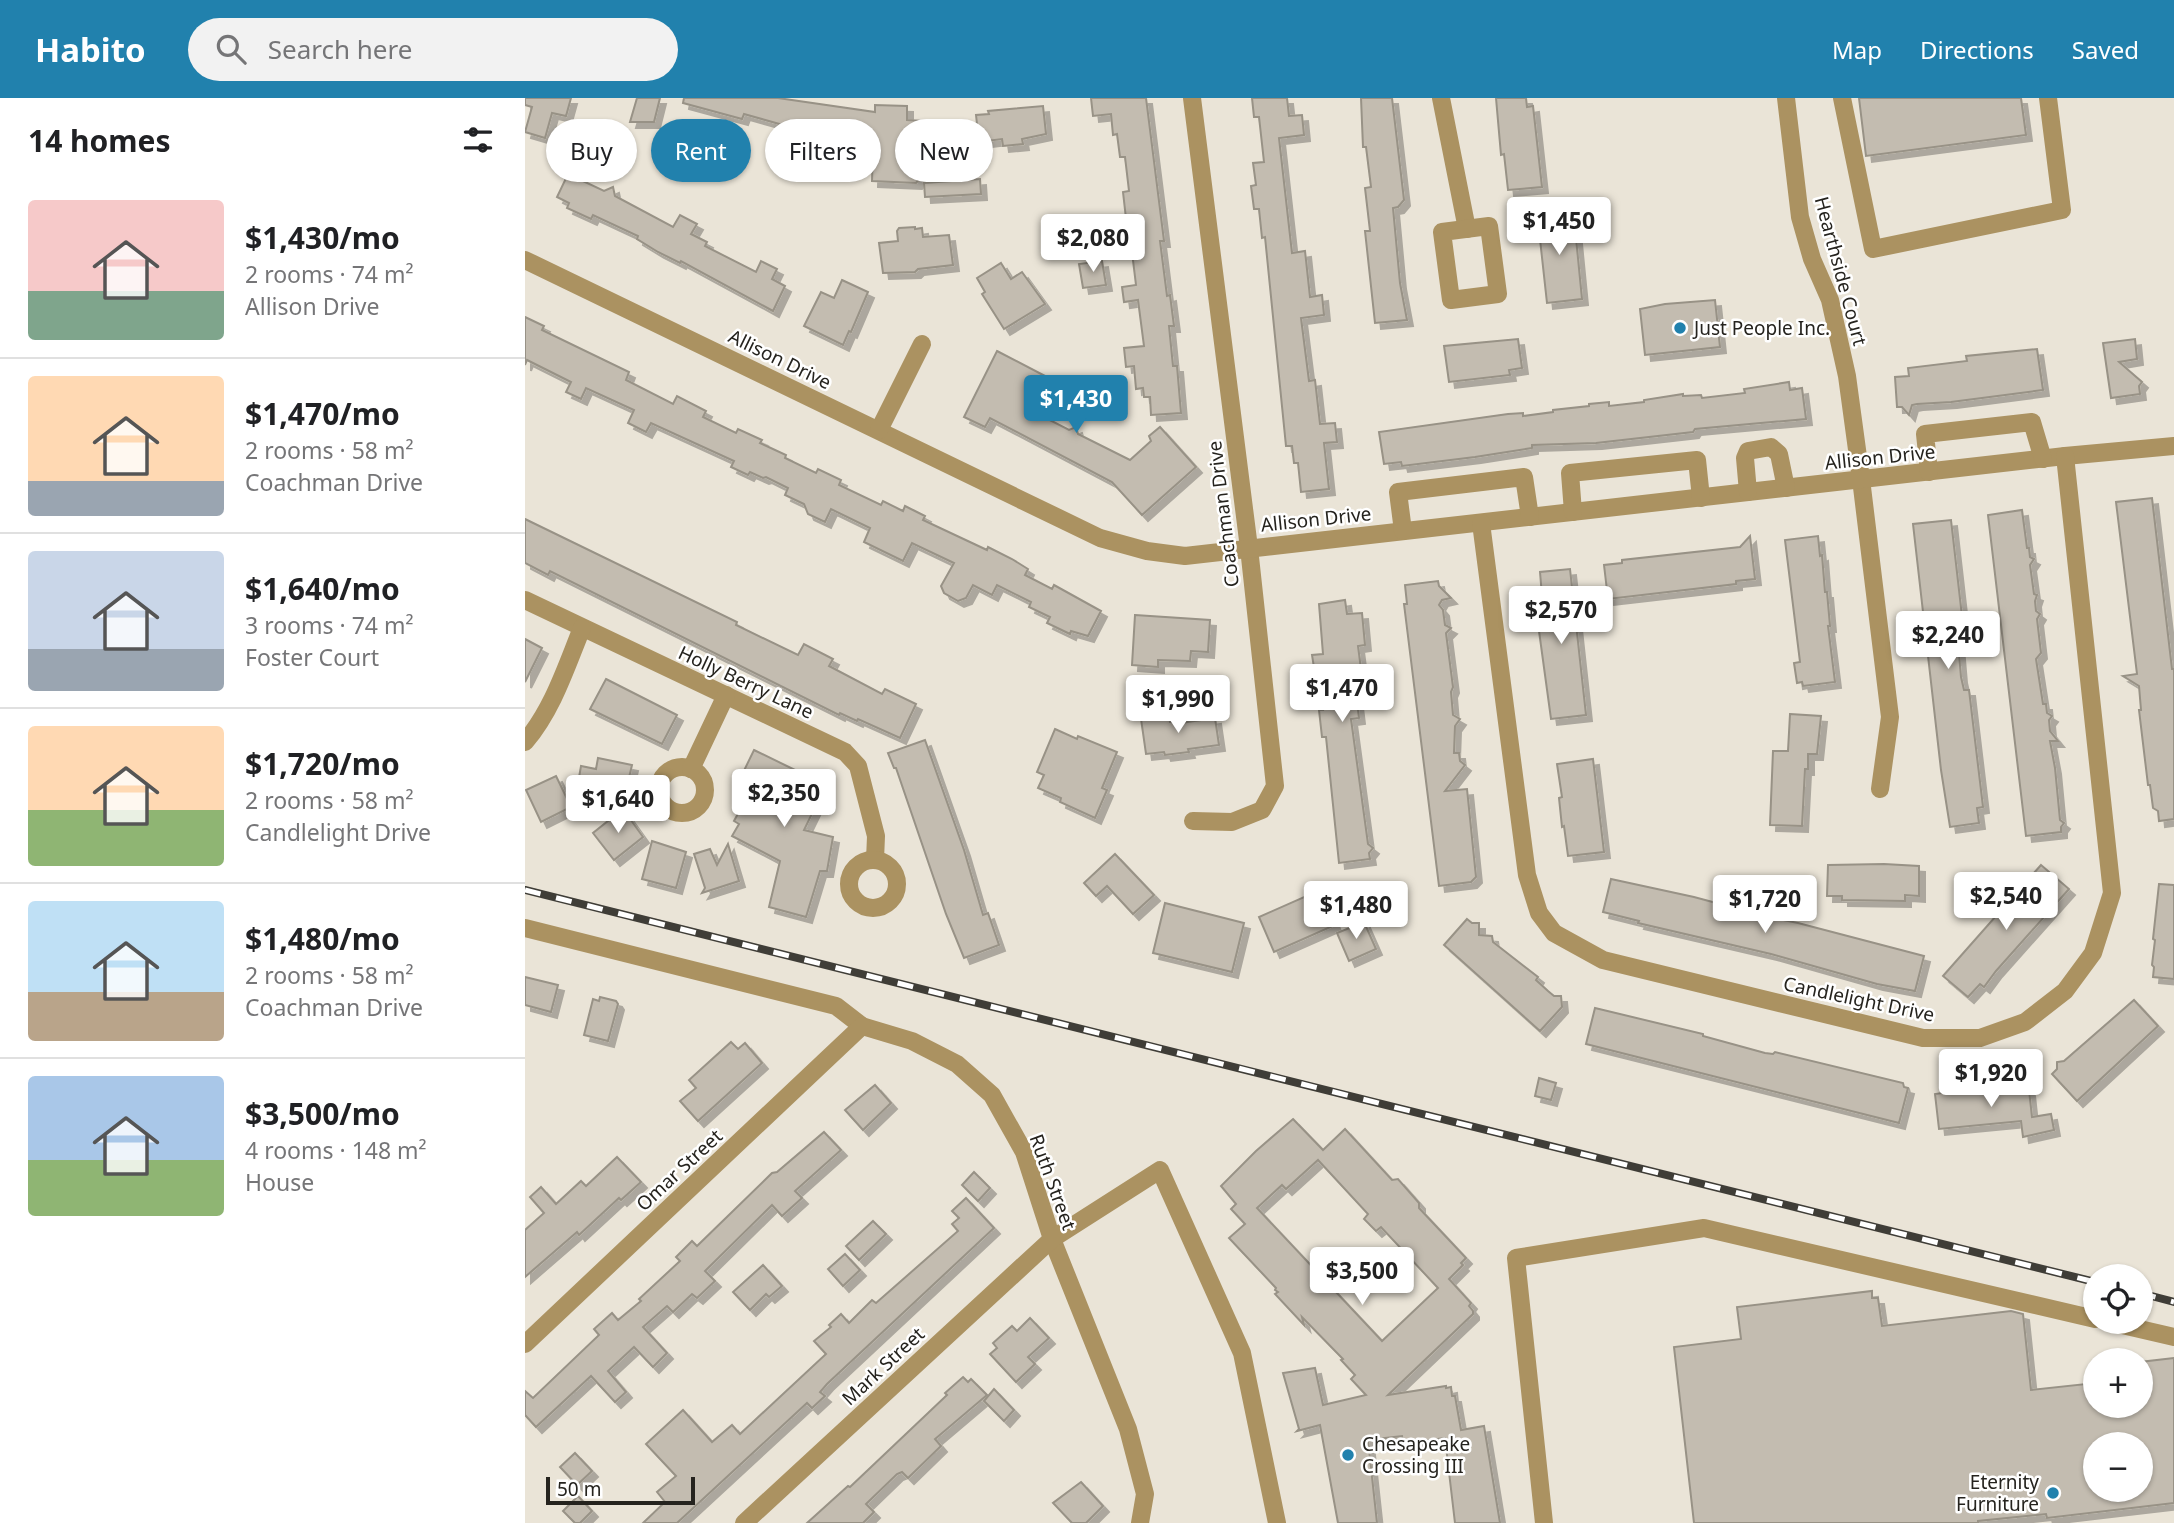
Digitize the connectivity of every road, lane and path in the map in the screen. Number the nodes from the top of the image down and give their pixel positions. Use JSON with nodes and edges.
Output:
{"nodes":[{"id":1,"x":1192,"y":98,"type":"edge"},
{"id":2,"x":1441,"y":98,"type":"edge"},
{"id":3,"x":1786,"y":98,"type":"edge"},
{"id":4,"x":1842,"y":98,"type":"edge"},
{"id":5,"x":2048,"y":98,"type":"edge"},
{"id":6,"x":1467,"y":229,"type":"junction"},
{"id":7,"x":525,"y":260,"type":"edge"},
{"id":8,"x":922,"y":344,"type":"dead end"},
{"id":9,"x":879,"y":430,"type":"junction"},
{"id":10,"x":2174,"y":446,"type":"edge"},
{"id":11,"x":2065,"y":456,"type":"junction"},
{"id":12,"x":2043,"y":459,"type":"junction"},
{"id":13,"x":1929,"y":472,"type":"junction"},
{"id":14,"x":1861,"y":479,"type":"junction"},
{"id":15,"x":1786,"y":488,"type":"junction"},
{"id":16,"x":1748,"y":492,"type":"junction"},
{"id":17,"x":1701,"y":498,"type":"junction"},
{"id":18,"x":1573,"y":512,"type":"junction"},
{"id":19,"x":1530,"y":517,"type":"junction"},
{"id":20,"x":1481,"y":523,"type":"junction"},
{"id":21,"x":1403,"y":531,"type":"junction"},
{"id":22,"x":1249,"y":548,"type":"junction"},
{"id":23,"x":525,"y":600,"type":"edge"},
{"id":24,"x":582,"y":628,"type":"junction"},
{"id":25,"x":726,"y":695,"type":"junction"},
{"id":26,"x":525,"y":742,"type":"edge"},
{"id":27,"x":691,"y":769,"type":"dead end"},
{"id":28,"x":1880,"y":789,"type":"dead end"},
{"id":29,"x":1193,"y":821,"type":"dead end"},
{"id":30,"x":875,"y":860,"type":"dead end"},
{"id":31,"x":525,"y":929,"type":"edge"},
{"id":32,"x":862,"y":1027,"type":"junction"},
{"id":33,"x":1052,"y":1239,"type":"junction"},
{"id":34,"x":2083,"y":1316,"type":"edge"},
{"id":35,"x":2153,"y":1332,"type":"edge"},
{"id":36,"x":2174,"y":1337,"type":"edge"},
{"id":37,"x":525,"y":1344,"type":"edge"},
{"id":38,"x":744,"y":1523,"type":"edge"},
{"id":39,"x":1140,"y":1523,"type":"edge"},
{"id":40,"x":1277,"y":1523,"type":"edge"},
{"id":41,"x":1544,"y":1523,"type":"edge"}],
"edges":[{"from":1,"to":22,"type":"street","name":"Coachman Drive"},
{"from":2,"to":6,"type":"street"},
{"from":3,"to":14,"type":"street","name":"Hearthside Court"},
{"from":4,"to":5,"type":"street"},
{"from":6,"to":6,"type":"street"},
{"from":7,"to":9,"type":"street","name":"Allison Drive"},
{"from":8,"to":9,"type":"street"},
{"from":9,"to":22,"type":"street","name":"Allison Drive"},
{"from":10,"to":11,"type":"street","name":"Allison Drive"},
{"from":11,"to":12,"type":"street","name":"Allison Drive"},
{"from":11,"to":20,"type":"street","name":"Candlelight Drive"},
{"from":12,"to":13,"type":"street","name":"Allison Drive"},
{"from":12,"to":13,"type":"street"},
{"from":13,"to":14,"type":"street","name":"Allison Drive"},
{"from":14,"to":15,"type":"street","name":"Allison Drive"},
{"from":14,"to":28,"type":"street","name":"Hearthside Court"},
{"from":15,"to":16,"type":"street","name":"Allison Drive"},
{"from":15,"to":16,"type":"street"},
{"from":16,"to":17,"type":"street","name":"Allison Drive"},
{"from":17,"to":18,"type":"street","name":"Allison Drive"},
{"from":17,"to":18,"type":"street"},
{"from":18,"to":19,"type":"street","name":"Allison Drive"},
{"from":19,"to":20,"type":"street","name":"Allison Drive"},
{"from":19,"to":21,"type":"street"},
{"from":20,"to":21,"type":"street","name":"Allison Drive"},
{"from":21,"to":22,"type":"street","name":"Allison Drive"},
{"from":22,"to":29,"type":"street","name":"Coachman Drive"},
{"from":23,"to":24,"type":"street","name":"Holly Berry Lane"},
{"from":24,"to":25,"type":"street","name":"Holly Berry Lane"},
{"from":24,"to":26,"type":"street"},
{"from":25,"to":27,"type":"street"},
{"from":25,"to":30,"type":"street","name":"Holly Berry Lane"},
{"from":31,"to":32,"type":"street","name":"Ruth Street"},
{"from":32,"to":33,"type":"street","name":"Ruth Street"},
{"from":32,"to":37,"type":"street","name":"Omar Street"},
{"from":33,"to":38,"type":"street","name":"Mark Street"},
{"from":33,"to":39,"type":"street","name":"Ruth Street"},
{"from":33,"to":40,"type":"street","name":"Mark Street"},
{"from":34,"to":41,"type":"street"},
{"from":35,"to":36,"type":"street"}]}
